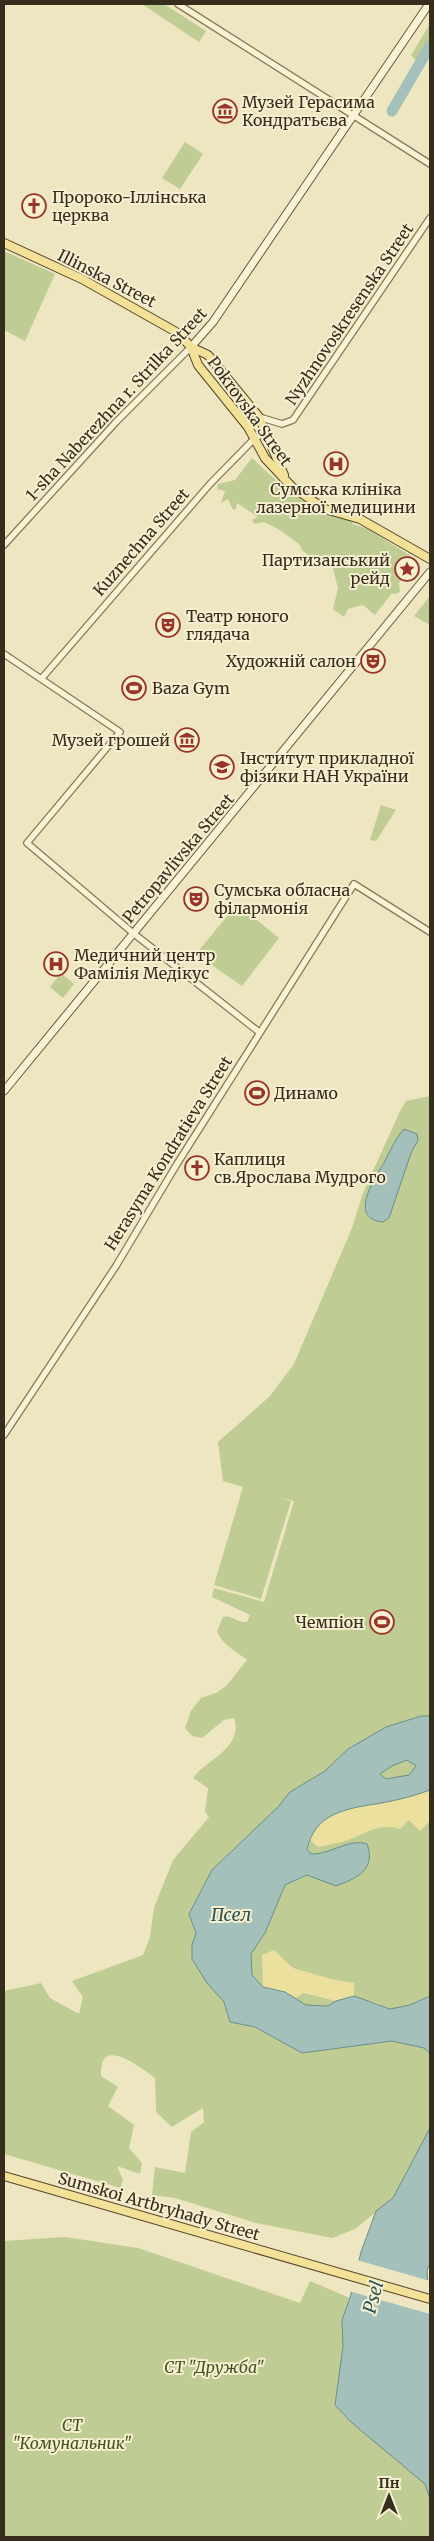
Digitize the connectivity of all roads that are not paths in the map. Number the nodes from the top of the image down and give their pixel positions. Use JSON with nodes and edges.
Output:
{"nodes":[{"id":1,"x":178,"y":4,"type":"edge"},
{"id":2,"x":430,"y":4,"type":"edge"},
{"id":3,"x":355,"y":114,"type":"junction"},
{"id":4,"x":430,"y":164,"type":"edge"},
{"id":5,"x":430,"y":218,"type":"edge"},
{"id":6,"x":4,"y":243,"type":"edge"},
{"id":7,"x":190,"y":347,"type":"junction"},
{"id":8,"x":259,"y":417,"type":"junction"},
{"id":9,"x":267,"y":432,"type":"junction"},
{"id":10,"x":254,"y":438,"type":"junction"},
{"id":11,"x":292,"y":487,"type":"junction"},
{"id":12,"x":4,"y":545,"type":"edge"},
{"id":13,"x":430,"y":559,"type":"edge"},
{"id":14,"x":430,"y":572,"type":"edge"},
{"id":15,"x":4,"y":654,"type":"edge"},
{"id":16,"x":42,"y":678,"type":"junction"},
{"id":17,"x":430,"y":932,"type":"edge"},
{"id":18,"x":133,"y":933,"type":"junction"},
{"id":19,"x":259,"y":1032,"type":"junction"},
{"id":20,"x":4,"y":1091,"type":"edge"},
{"id":21,"x":4,"y":1435,"type":"edge"},
{"id":22,"x":4,"y":2176,"type":"edge"},
{"id":23,"x":430,"y":2299,"type":"edge"}],
"edges":[{"from":1,"to":3,"type":"street"},
{"from":2,"to":3,"type":"main road","name":"1-sha Naberezhna r. Strilka Street"},
{"from":3,"to":4,"type":"street"},
{"from":3,"to":7,"type":"main road","name":"1-sha Naberezhna r. Strilka Street"},
{"from":5,"to":8,"type":"street","name":"Nyzhnovoskresenska Street"},
{"from":6,"to":7,"type":"main road","name":"Illinska Street"},
{"from":7,"to":8,"type":"main road"},
{"from":7,"to":10,"type":"main road","name":"Pokrovska Street"},
{"from":7,"to":12,"type":"street","name":"1-sha Naberezhna r. Strilka Street"},
{"from":8,"to":9,"type":"main road"},
{"from":9,"to":10,"type":"street","name":"Kuznechna Street"},
{"from":9,"to":11,"type":"main road"},
{"from":10,"to":11,"type":"main road","name":"Pokrovska Street"},
{"from":10,"to":16,"type":"street","name":"Kuznechna Street"},
{"from":11,"to":13,"type":"main road"},
{"from":14,"to":18,"type":"main road","name":"Petropavlivska Street"},
{"from":15,"to":16,"type":"street"},
{"from":16,"to":18,"type":"street"},
{"from":17,"to":19,"type":"street","name":"Herasyma Kondratieva Street"},
{"from":18,"to":19,"type":"street"},
{"from":18,"to":20,"type":"main road","name":"Petropavlivska Street"},
{"from":19,"to":21,"type":"street","name":"Herasyma Kondratieva Street"},
{"from":22,"to":23,"type":"main road","name":"Sumskoi Artbryhady Street"}]}
